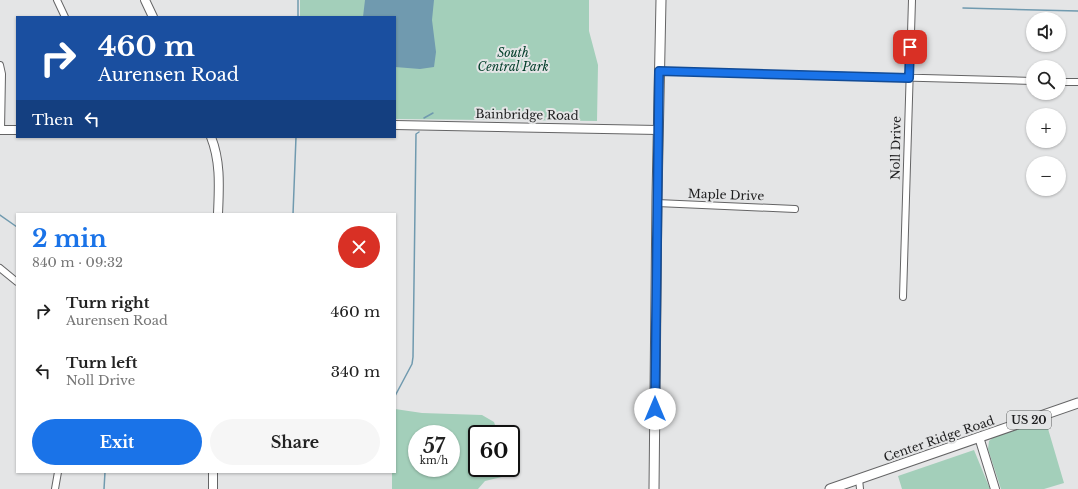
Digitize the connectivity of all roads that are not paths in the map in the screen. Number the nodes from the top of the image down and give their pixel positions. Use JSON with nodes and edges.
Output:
{"nodes":[{"id":1,"x":57,"y":0,"type":"edge"},
{"id":2,"x":145,"y":0,"type":"edge"},
{"id":3,"x":661,"y":0,"type":"edge"},
{"id":4,"x":912,"y":0,"type":"edge"},
{"id":5,"x":65,"y":16,"type":"edge"},
{"id":6,"x":153,"y":16,"type":"edge"},
{"id":7,"x":0,"y":65,"type":"edge"},
{"id":8,"x":659,"y":71,"type":"junction"},
{"id":9,"x":909,"y":78,"type":"junction"},
{"id":10,"x":1026,"y":81,"type":"edge"},
{"id":11,"x":1066,"y":82,"type":"edge"},
{"id":12,"x":1078,"y":82,"type":"edge"},
{"id":13,"x":396,"y":125,"type":"edge"},
{"id":14,"x":0,"y":130,"type":"edge"},
{"id":15,"x":16,"y":130,"type":"edge"},
{"id":16,"x":658,"y":130,"type":"junction"},
{"id":17,"x":211,"y":138,"type":"edge"},
{"id":18,"x":657,"y":203,"type":"junction"},
{"id":19,"x":795,"y":209,"type":"dead end"},
{"id":20,"x":218,"y":213,"type":"edge"},
{"id":21,"x":1,"y":270,"type":"edge"},
{"id":22,"x":16,"y":281,"type":"edge"},
{"id":23,"x":903,"y":297,"type":"dead end"},
{"id":24,"x":1078,"y":402,"type":"edge"},
{"id":25,"x":979,"y":437,"type":"junction"},
{"id":26,"x":58,"y":473,"type":"edge"},
{"id":27,"x":213,"y":473,"type":"edge"},
{"id":28,"x":854,"y":483,"type":"edge"},
{"id":29,"x":55,"y":489,"type":"edge"},
{"id":30,"x":213,"y":489,"type":"edge"},
{"id":31,"x":654,"y":489,"type":"edge"},
{"id":32,"x":830,"y":489,"type":"edge"},
{"id":33,"x":860,"y":489,"type":"edge"},
{"id":34,"x":995,"y":489,"type":"edge"}],
"edges":[{"from":1,"to":5,"type":"street"},
{"from":2,"to":6,"type":"street"},
{"from":3,"to":8,"type":"main road"},
{"from":4,"to":9,"type":"street","name":"Noll Drive"},
{"from":7,"to":14,"type":"street"},
{"from":8,"to":9,"type":"street"},
{"from":8,"to":16,"type":"main road"},
{"from":9,"to":10,"type":"street"},
{"from":9,"to":23,"type":"street","name":"Noll Drive"},
{"from":11,"to":12,"type":"street"},
{"from":13,"to":16,"type":"street","name":"Bainbridge Road"},
{"from":14,"to":15,"type":"street"},
{"from":16,"to":18,"type":"main road"},
{"from":17,"to":20,"type":"street"},
{"from":18,"to":19,"type":"street","name":"Maple Drive"},
{"from":18,"to":31,"type":"main road"},
{"from":21,"to":22,"type":"street"},
{"from":24,"to":25,"type":"main road","name":"Center Ridge Road","number":"US 20"},
{"from":25,"to":28,"type":"main road","name":"Center Ridge Road","number":"US 20"},
{"from":25,"to":34,"type":"street"},
{"from":26,"to":29,"type":"street"},
{"from":27,"to":30,"type":"street"},
{"from":28,"to":32,"type":"main road","name":"Center Ridge Road","number":"US 20"},
{"from":28,"to":33,"type":"street"}]}
